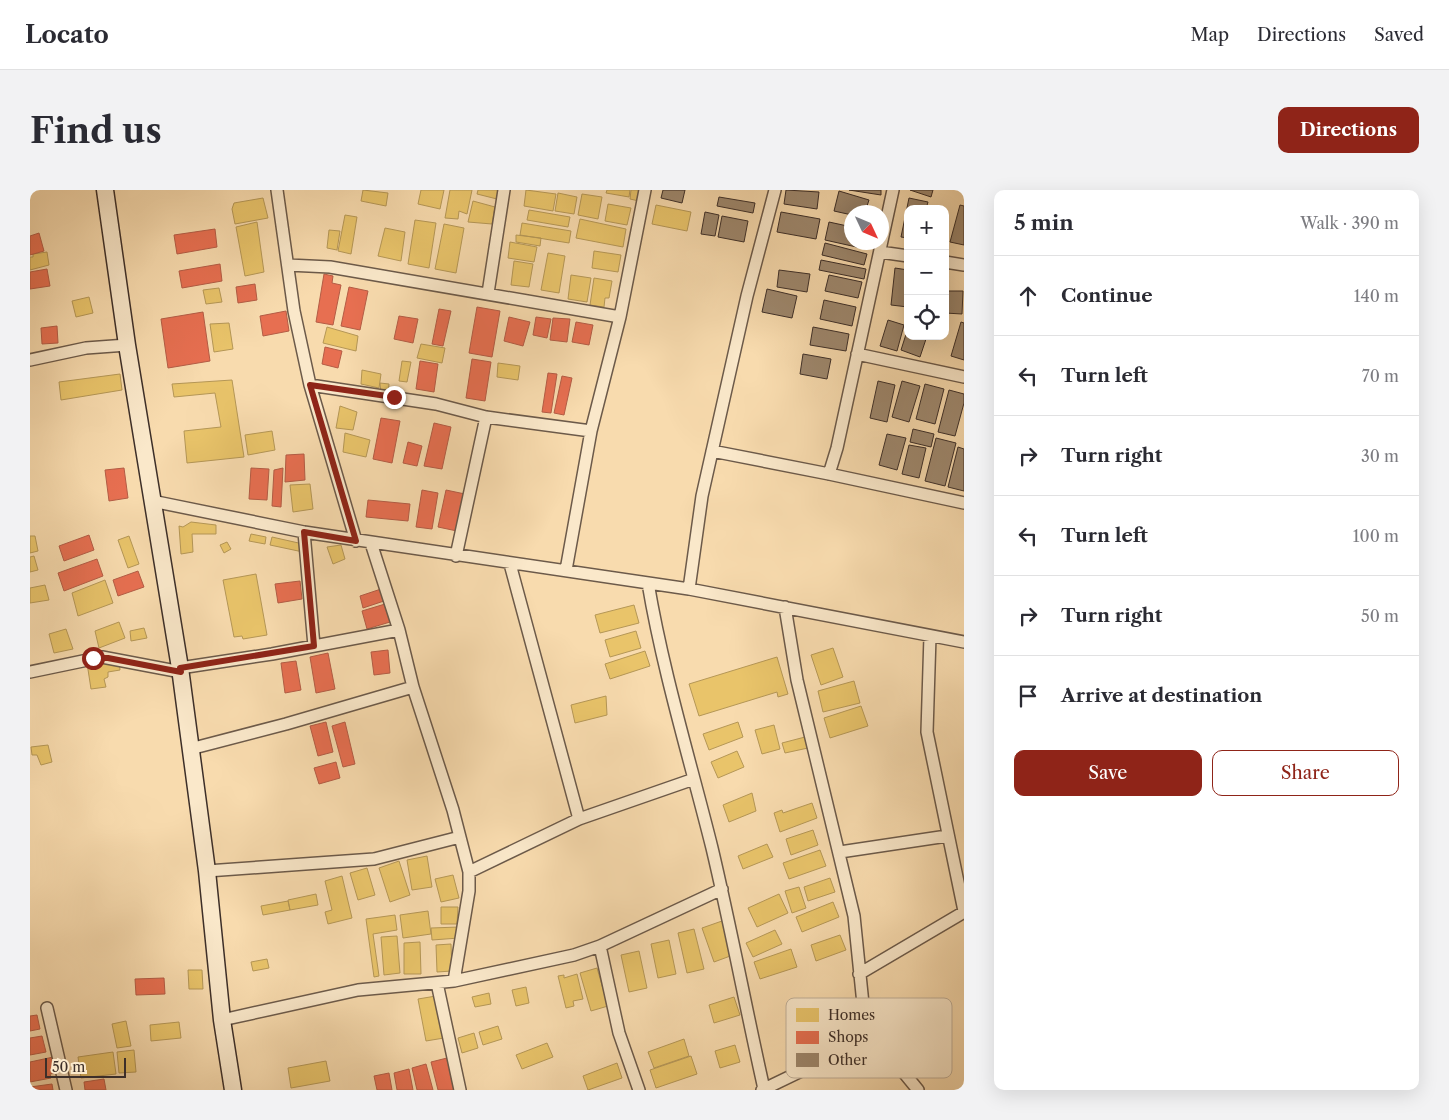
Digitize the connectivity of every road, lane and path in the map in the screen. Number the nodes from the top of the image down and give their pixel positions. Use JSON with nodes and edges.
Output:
{"nodes":[{"id":1,"x":105,"y":190,"type":"edge"},
{"id":2,"x":277,"y":190,"type":"edge"},
{"id":3,"x":504,"y":190,"type":"edge"},
{"id":4,"x":645,"y":190,"type":"edge"},
{"id":5,"x":775,"y":190,"type":"edge"},
{"id":6,"x":893,"y":190,"type":"edge"},
{"id":7,"x":880,"y":252,"type":"junction"},
{"id":8,"x":904,"y":255,"type":"edge"},
{"id":9,"x":949,"y":263,"type":"edge"},
{"id":10,"x":288,"y":265,"type":"junction"},
{"id":11,"x":964,"y":265,"type":"edge"},
{"id":12,"x":488,"y":293,"type":"junction"},
{"id":13,"x":620,"y":317,"type":"junction"},
{"id":14,"x":126,"y":346,"type":"junction"},
{"id":15,"x":857,"y":354,"type":"junction"},
{"id":16,"x":30,"y":360,"type":"edge"},
{"id":17,"x":964,"y":377,"type":"edge"},
{"id":18,"x":310,"y":385,"type":"junction"},
{"id":19,"x":486,"y":417,"type":"junction"},
{"id":20,"x":591,"y":431,"type":"junction"},
{"id":21,"x":712,"y":452,"type":"junction"},
{"id":22,"x":829,"y":474,"type":"junction"},
{"id":23,"x":152,"y":501,"type":"junction"},
{"id":24,"x":964,"y":503,"type":"edge"},
{"id":25,"x":304,"y":532,"type":"junction"},
{"id":26,"x":356,"y":541,"type":"junction"},
{"id":27,"x":371,"y":543,"type":"junction"},
{"id":28,"x":456,"y":556,"type":"junction"},
{"id":29,"x":510,"y":564,"type":"junction"},
{"id":30,"x":566,"y":570,"type":"junction"},
{"id":31,"x":648,"y":583,"type":"junction"},
{"id":32,"x":689,"y":589,"type":"junction"},
{"id":33,"x":785,"y":607,"type":"junction"},
{"id":34,"x":398,"y":630,"type":"junction"},
{"id":35,"x":930,"y":636,"type":"junction"},
{"id":36,"x":964,"y":642,"type":"edge"},
{"id":37,"x":314,"y":646,"type":"junction"},
{"id":38,"x":181,"y":670,"type":"junction"},
{"id":39,"x":30,"y":672,"type":"edge"},
{"id":40,"x":413,"y":686,"type":"junction"},
{"id":41,"x":190,"y":749,"type":"junction"},
{"id":42,"x":694,"y":779,"type":"junction"},
{"id":43,"x":579,"y":820,"type":"junction"},
{"id":44,"x":947,"y":836,"type":"junction"},
{"id":45,"x":460,"y":837,"type":"junction"},
{"id":46,"x":840,"y":852,"type":"junction"},
{"id":47,"x":207,"y":871,"type":"junction"},
{"id":48,"x":469,"y":872,"type":"junction"},
{"id":49,"x":722,"y":890,"type":"junction"},
{"id":50,"x":964,"y":912,"type":"edge"},
{"id":51,"x":600,"y":946,"type":"junction"},
{"id":52,"x":859,"y":974,"type":"junction"},
{"id":53,"x":454,"y":982,"type":"junction"},
{"id":54,"x":437,"y":983,"type":"junction"},
{"id":55,"x":862,"y":998,"type":"edge"},
{"id":56,"x":47,"y":1008,"type":"dead end"},
{"id":57,"x":222,"y":1020,"type":"junction"},
{"id":58,"x":788,"y":1078,"type":"edge"},
{"id":59,"x":908,"y":1078,"type":"edge"},
{"id":60,"x":66,"y":1090,"type":"edge"},
{"id":61,"x":233,"y":1090,"type":"edge"},
{"id":62,"x":460,"y":1090,"type":"edge"},
{"id":63,"x":639,"y":1090,"type":"edge"},
{"id":64,"x":763,"y":1090,"type":"edge"},
{"id":65,"x":918,"y":1090,"type":"edge"}],
"edges":[{"from":1,"to":14,"type":"main road"},
{"from":2,"to":10,"type":"street"},
{"from":3,"to":12,"type":"street"},
{"from":4,"to":13,"type":"street"},
{"from":5,"to":21,"type":"street"},
{"from":6,"to":7,"type":"street"},
{"from":7,"to":8,"type":"street"},
{"from":7,"to":15,"type":"street"},
{"from":9,"to":11,"type":"street"},
{"from":10,"to":12,"type":"street"},
{"from":10,"to":18,"type":"street"},
{"from":12,"to":13,"type":"street"},
{"from":13,"to":20,"type":"street"},
{"from":14,"to":16,"type":"street"},
{"from":14,"to":23,"type":"main road"},
{"from":15,"to":17,"type":"street"},
{"from":15,"to":22,"type":"street"},
{"from":18,"to":19,"type":"street"},
{"from":18,"to":26,"type":"street"},
{"from":19,"to":20,"type":"street"},
{"from":19,"to":28,"type":"street"},
{"from":20,"to":30,"type":"street"},
{"from":21,"to":22,"type":"street"},
{"from":21,"to":32,"type":"street"},
{"from":22,"to":24,"type":"street"},
{"from":23,"to":25,"type":"street"},
{"from":23,"to":38,"type":"main road"},
{"from":25,"to":26,"type":"street"},
{"from":25,"to":37,"type":"street"},
{"from":26,"to":27,"type":"street"},
{"from":27,"to":28,"type":"street"},
{"from":27,"to":34,"type":"street"},
{"from":28,"to":29,"type":"street"},
{"from":29,"to":30,"type":"street"},
{"from":29,"to":43,"type":"street"},
{"from":30,"to":31,"type":"street"},
{"from":31,"to":32,"type":"street"},
{"from":31,"to":42,"type":"street"},
{"from":32,"to":33,"type":"street"},
{"from":33,"to":35,"type":"street"},
{"from":33,"to":46,"type":"street"},
{"from":34,"to":37,"type":"street"},
{"from":34,"to":40,"type":"street"},
{"from":35,"to":36,"type":"street"},
{"from":35,"to":44,"type":"street"},
{"from":37,"to":38,"type":"street"},
{"from":38,"to":39,"type":"street"},
{"from":38,"to":41,"type":"main road"},
{"from":40,"to":41,"type":"street"},
{"from":40,"to":45,"type":"street"},
{"from":41,"to":47,"type":"main road"},
{"from":42,"to":43,"type":"street"},
{"from":42,"to":49,"type":"street"},
{"from":43,"to":48,"type":"street"},
{"from":44,"to":46,"type":"street"},
{"from":44,"to":50,"type":"street"},
{"from":45,"to":47,"type":"street"},
{"from":45,"to":48,"type":"street"},
{"from":46,"to":52,"type":"street"},
{"from":47,"to":57,"type":"main road"},
{"from":48,"to":53,"type":"street"},
{"from":49,"to":51,"type":"street"},
{"from":49,"to":64,"type":"street"},
{"from":50,"to":52,"type":"street"},
{"from":51,"to":53,"type":"street"},
{"from":51,"to":63,"type":"street"},
{"from":52,"to":55,"type":"street"},
{"from":53,"to":54,"type":"street"},
{"from":54,"to":57,"type":"street"},
{"from":54,"to":62,"type":"street"},
{"from":56,"to":60,"type":"street"},
{"from":57,"to":61,"type":"main road"},
{"from":58,"to":64,"type":"street"},
{"from":59,"to":65,"type":"street"}]}
